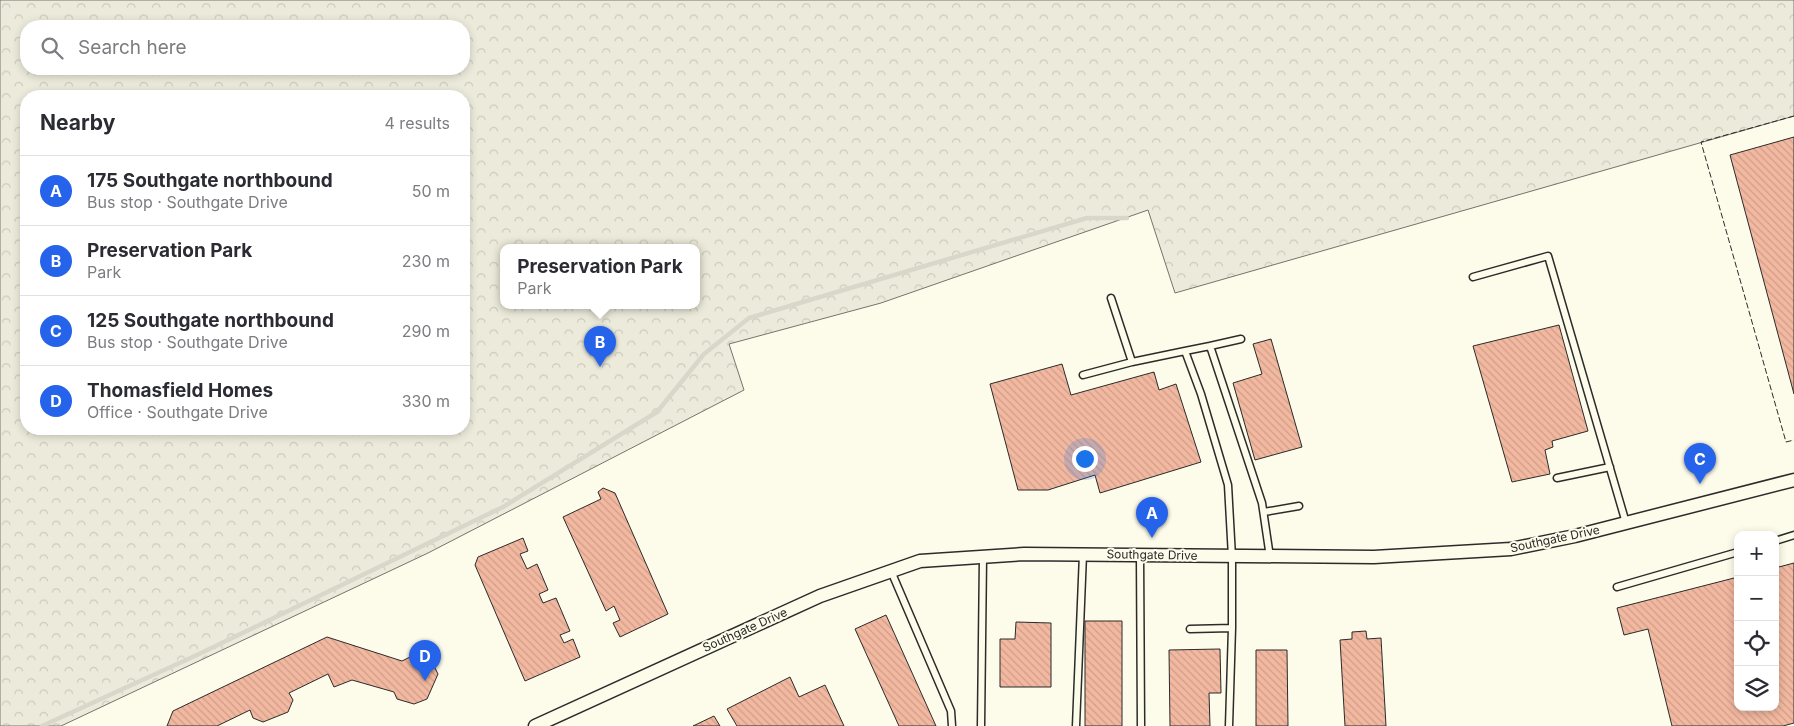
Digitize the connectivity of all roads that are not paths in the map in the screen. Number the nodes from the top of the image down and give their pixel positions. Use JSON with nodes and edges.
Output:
{"nodes":[{"id":1,"x":1473,"y":277,"type":"dead end"},
{"id":2,"x":1111,"y":298,"type":"dead end"},
{"id":3,"x":1241,"y":338,"type":"dead end"},
{"id":4,"x":1210,"y":346,"type":"junction"},
{"id":5,"x":1185,"y":351,"type":"junction"},
{"id":6,"x":1132,"y":362,"type":"junction"},
{"id":7,"x":1083,"y":375,"type":"dead end"},
{"id":8,"x":1610,"y":467,"type":"junction"},
{"id":9,"x":1557,"y":478,"type":"dead end"},
{"id":10,"x":1794,"y":480,"type":"edge"},
{"id":11,"x":1299,"y":506,"type":"dead end"},
{"id":12,"x":1264,"y":512,"type":"junction"},
{"id":13,"x":1626,"y":523,"type":"junction"},
{"id":14,"x":1794,"y":535,"type":"edge"},
{"id":15,"x":1779,"y":540,"type":"edge"},
{"id":16,"x":1734,"y":553,"type":"edge"},
{"id":17,"x":1082,"y":554,"type":"junction"},
{"id":18,"x":1140,"y":555,"type":"junction"},
{"id":19,"x":984,"y":557,"type":"junction"},
{"id":20,"x":1232,"y":557,"type":"junction"},
{"id":21,"x":1270,"y":557,"type":"junction"},
{"id":22,"x":891,"y":571,"type":"junction"},
{"id":23,"x":1618,"y":586,"type":"dead end"},
{"id":24,"x":1232,"y":628,"type":"junction"},
{"id":25,"x":1190,"y":629,"type":"dead end"},
{"id":26,"x":536,"y":726,"type":"edge"},
{"id":27,"x":952,"y":726,"type":"edge"},
{"id":28,"x":982,"y":726,"type":"edge"},
{"id":29,"x":1076,"y":726,"type":"edge"},
{"id":30,"x":1141,"y":726,"type":"edge"},
{"id":31,"x":1229,"y":726,"type":"edge"}],
"edges":[{"from":1,"to":8,"type":"lane"},
{"from":2,"to":6,"type":"lane"},
{"from":3,"to":4,"type":"lane"},
{"from":4,"to":5,"type":"lane"},
{"from":4,"to":12,"type":"lane"},
{"from":5,"to":6,"type":"lane"},
{"from":5,"to":20,"type":"lane"},
{"from":6,"to":7,"type":"lane"},
{"from":8,"to":9,"type":"lane"},
{"from":8,"to":13,"type":"lane"},
{"from":10,"to":13,"type":"street","name":"Southgate Drive"},
{"from":11,"to":12,"type":"lane"},
{"from":12,"to":21,"type":"lane"},
{"from":13,"to":21,"type":"street","name":"Southgate Drive"},
{"from":14,"to":15,"type":"lane"},
{"from":16,"to":23,"type":"lane"},
{"from":17,"to":18,"type":"street","name":"Southgate Drive"},
{"from":17,"to":19,"type":"street","name":"Southgate Drive"},
{"from":17,"to":29,"type":"lane"},
{"from":18,"to":20,"type":"street","name":"Southgate Drive"},
{"from":18,"to":30,"type":"lane"},
{"from":19,"to":22,"type":"street","name":"Southgate Drive"},
{"from":19,"to":28,"type":"lane"},
{"from":20,"to":21,"type":"street","name":"Southgate Drive"},
{"from":20,"to":24,"type":"lane"},
{"from":22,"to":26,"type":"street","name":"Southgate Drive"},
{"from":22,"to":27,"type":"lane"},
{"from":24,"to":25,"type":"lane"},
{"from":24,"to":31,"type":"lane"}]}
